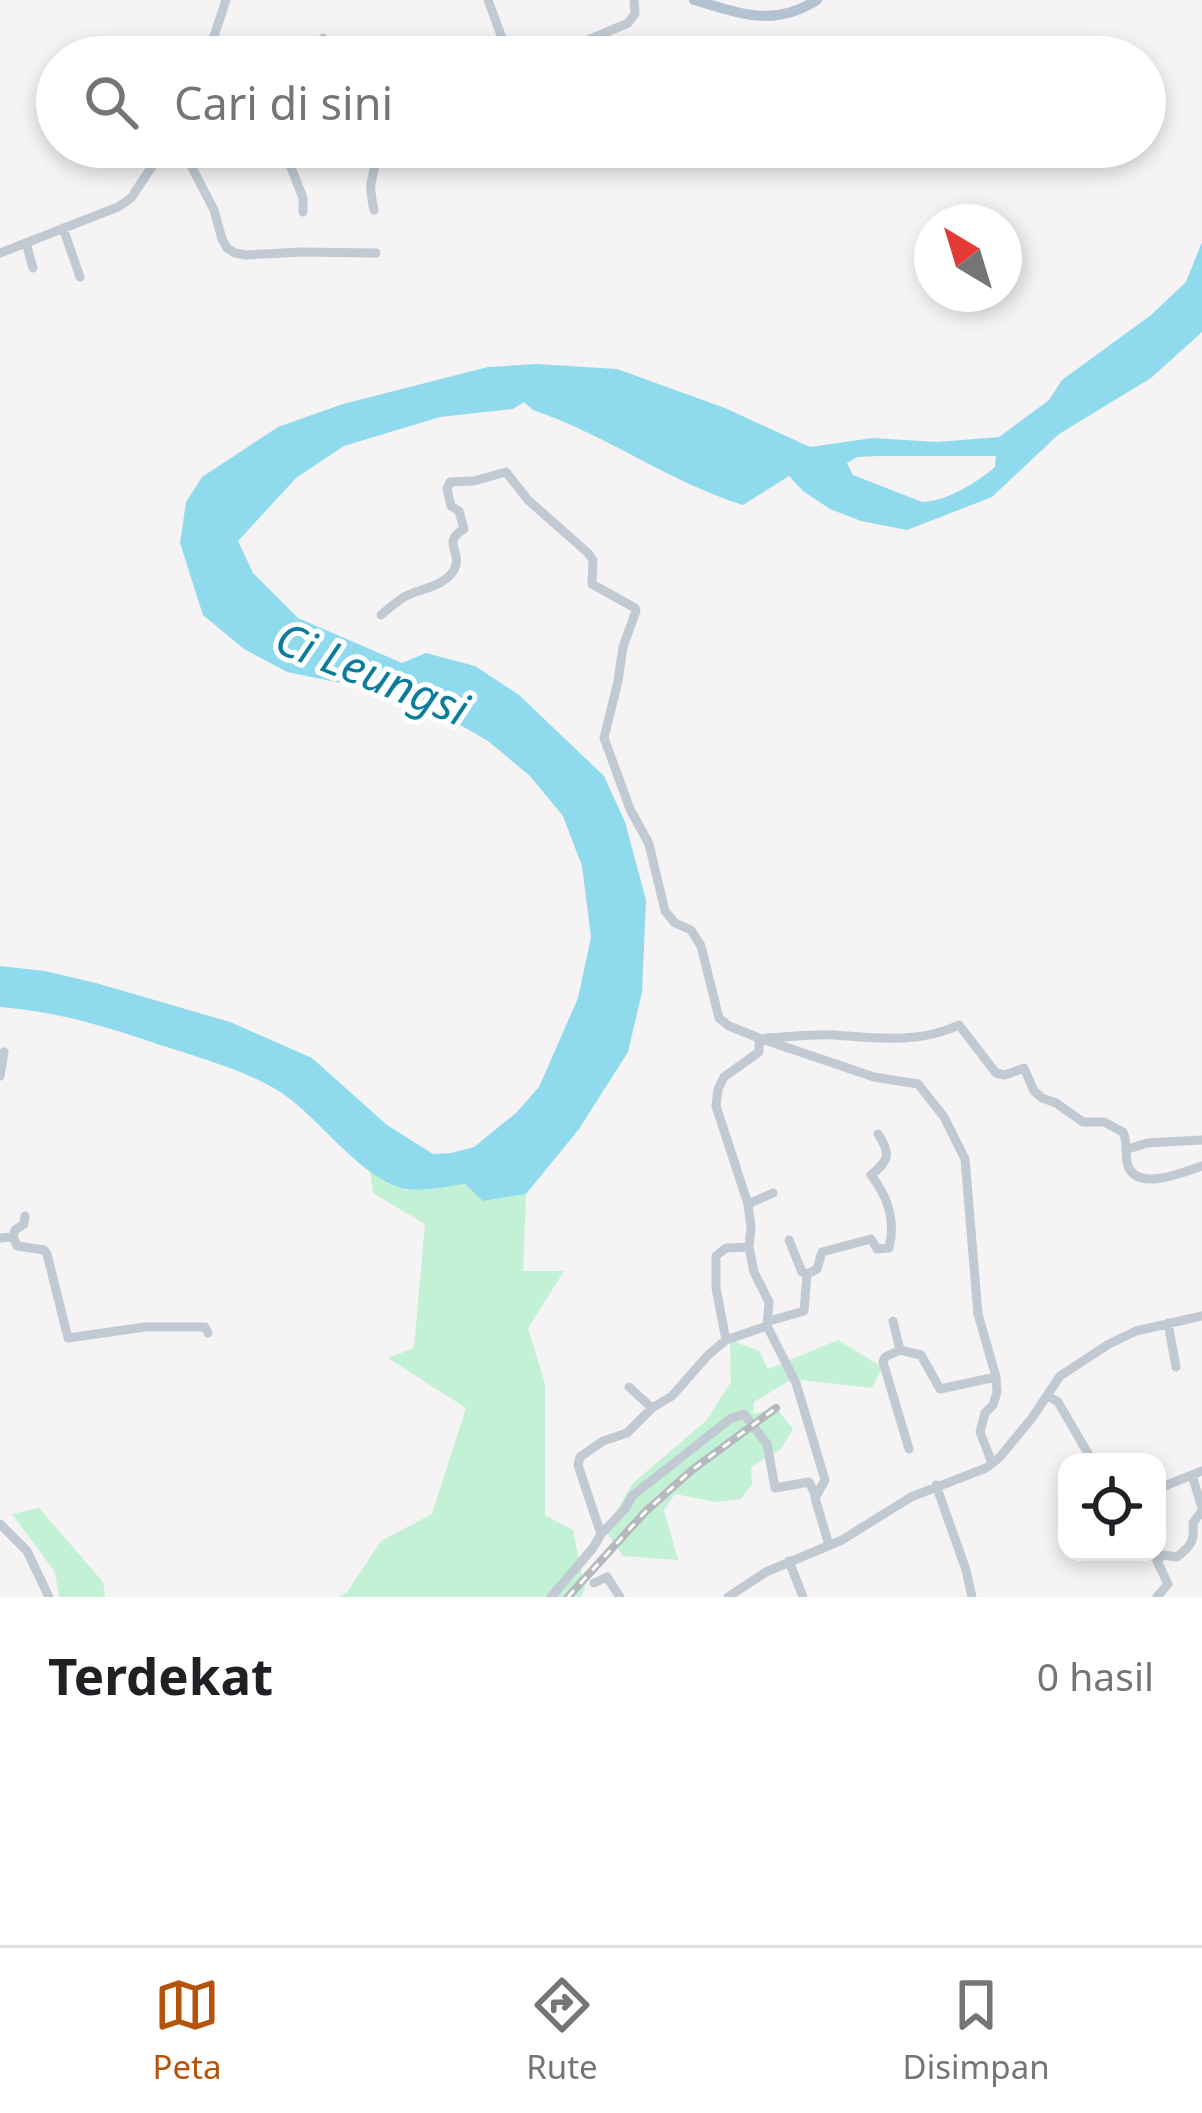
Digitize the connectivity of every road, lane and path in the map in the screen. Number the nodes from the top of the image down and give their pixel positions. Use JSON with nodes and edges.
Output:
{"nodes":[{"id":1,"x":226,"y":0,"type":"edge"},
{"id":2,"x":488,"y":0,"type":"edge"},
{"id":3,"x":634,"y":0,"type":"edge"},
{"id":4,"x":694,"y":0,"type":"edge"},
{"id":5,"x":817,"y":0,"type":"edge"},
{"id":6,"x":214,"y":36,"type":"edge"},
{"id":7,"x":501,"y":36,"type":"edge"},
{"id":8,"x":598,"y":36,"type":"edge"},
{"id":9,"x":152,"y":168,"type":"edge"},
{"id":10,"x":192,"y":168,"type":"edge"},
{"id":11,"x":291,"y":168,"type":"edge"},
{"id":12,"x":376,"y":168,"type":"edge"},
{"id":13,"x":374,"y":210,"type":"dead end"},
{"id":14,"x":303,"y":212,"type":"dead end"},
{"id":15,"x":63,"y":229,"type":"junction"},
{"id":16,"x":26,"y":243,"type":"junction"},
{"id":17,"x":0,"y":253,"type":"edge"},
{"id":18,"x":376,"y":253,"type":"dead end"},
{"id":19,"x":33,"y":268,"type":"dead end"},
{"id":20,"x":80,"y":277,"type":"dead end"},
{"id":21,"x":381,"y":615,"type":"dead end"},
{"id":22,"x":759,"y":1038,"type":"junction"},
{"id":23,"x":4,"y":1052,"type":"dead end"},
{"id":24,"x":0,"y":1076,"type":"edge"},
{"id":25,"x":878,"y":1134,"type":"dead end"},
{"id":26,"x":1202,"y":1140,"type":"edge"},
{"id":27,"x":1128,"y":1149,"type":"junction"},
{"id":28,"x":1202,"y":1166,"type":"edge"},
{"id":29,"x":773,"y":1193,"type":"dead end"},
{"id":30,"x":748,"y":1204,"type":"junction"},
{"id":31,"x":26,"y":1216,"type":"dead end"},
{"id":32,"x":13,"y":1237,"type":"junction"},
{"id":33,"x":0,"y":1238,"type":"edge"},
{"id":34,"x":789,"y":1240,"type":"dead end"},
{"id":35,"x":748,"y":1246,"type":"junction"},
{"id":36,"x":807,"y":1274,"type":"junction"},
{"id":37,"x":1202,"y":1316,"type":"edge"},
{"id":38,"x":893,"y":1321,"type":"dead end"},
{"id":39,"x":768,"y":1323,"type":"junction"},
{"id":40,"x":1168,"y":1323,"type":"junction"},
{"id":41,"x":208,"y":1333,"type":"dead end"},
{"id":42,"x":726,"y":1340,"type":"junction"},
{"id":43,"x":900,"y":1350,"type":"junction"},
{"id":44,"x":1176,"y":1367,"type":"dead end"},
{"id":45,"x":996,"y":1377,"type":"junction"},
{"id":46,"x":629,"y":1387,"type":"dead end"},
{"id":47,"x":1048,"y":1396,"type":"junction"},
{"id":48,"x":652,"y":1408,"type":"junction"},
{"id":49,"x":909,"y":1449,"type":"dead end"},
{"id":50,"x":1089,"y":1453,"type":"edge"},
{"id":51,"x":992,"y":1463,"type":"junction"},
{"id":52,"x":1197,"y":1473,"type":"edge"},
{"id":53,"x":936,"y":1485,"type":"junction"},
{"id":54,"x":1166,"y":1485,"type":"edge"},
{"id":55,"x":816,"y":1496,"type":"junction"},
{"id":56,"x":1202,"y":1509,"type":"edge"},
{"id":57,"x":0,"y":1524,"type":"edge"},
{"id":58,"x":601,"y":1534,"type":"junction"},
{"id":59,"x":829,"y":1545,"type":"junction"},
{"id":60,"x":1166,"y":1555,"type":"edge"},
{"id":61,"x":789,"y":1561,"type":"junction"},
{"id":62,"x":1156,"y":1561,"type":"edge"},
{"id":63,"x":594,"y":1583,"type":"dead end"},
{"id":64,"x":49,"y":1597,"type":"edge"},
{"id":65,"x":550,"y":1597,"type":"edge"},
{"id":66,"x":620,"y":1597,"type":"edge"},
{"id":67,"x":728,"y":1597,"type":"edge"},
{"id":68,"x":802,"y":1597,"type":"edge"},
{"id":69,"x":972,"y":1597,"type":"edge"},
{"id":70,"x":1157,"y":1597,"type":"edge"}],
"edges":[{"from":1,"to":6,"type":"street"},
{"from":2,"to":7,"type":"street"},
{"from":3,"to":8,"type":"street"},
{"from":4,"to":5,"type":"main road"},
{"from":9,"to":15,"type":"street"},
{"from":10,"to":18,"type":"street"},
{"from":11,"to":14,"type":"street"},
{"from":12,"to":13,"type":"street"},
{"from":15,"to":16,"type":"street"},
{"from":15,"to":20,"type":"street"},
{"from":16,"to":17,"type":"street"},
{"from":16,"to":19,"type":"street"},
{"from":21,"to":22,"type":"street"},
{"from":22,"to":27,"type":"street"},
{"from":22,"to":30,"type":"street"},
{"from":22,"to":45,"type":"street"},
{"from":23,"to":24,"type":"street"},
{"from":25,"to":36,"type":"street"},
{"from":26,"to":27,"type":"street"},
{"from":27,"to":28,"type":"street"},
{"from":29,"to":30,"type":"street"},
{"from":30,"to":35,"type":"street"},
{"from":31,"to":32,"type":"street"},
{"from":32,"to":33,"type":"street"},
{"from":32,"to":41,"type":"street"},
{"from":34,"to":36,"type":"street"},
{"from":35,"to":39,"type":"street"},
{"from":35,"to":42,"type":"street"},
{"from":36,"to":39,"type":"street"},
{"from":37,"to":40,"type":"street"},
{"from":38,"to":43,"type":"street"},
{"from":39,"to":42,"type":"street"},
{"from":39,"to":55,"type":"street"},
{"from":40,"to":44,"type":"street"},
{"from":40,"to":47,"type":"street"},
{"from":42,"to":48,"type":"street"},
{"from":43,"to":45,"type":"street"},
{"from":43,"to":49,"type":"street"},
{"from":45,"to":51,"type":"street"},
{"from":46,"to":48,"type":"street"},
{"from":47,"to":50,"type":"street"},
{"from":47,"to":51,"type":"street"},
{"from":48,"to":58,"type":"street"},
{"from":51,"to":53,"type":"street"},
{"from":52,"to":54,"type":"street"},
{"from":52,"to":56,"type":"street"},
{"from":53,"to":59,"type":"street"},
{"from":53,"to":69,"type":"street"},
{"from":55,"to":58,"type":"street"},
{"from":55,"to":59,"type":"street"},
{"from":56,"to":60,"type":"street"},
{"from":57,"to":64,"type":"street"},
{"from":58,"to":65,"type":"street"},
{"from":59,"to":61,"type":"street"},
{"from":61,"to":67,"type":"street"},
{"from":61,"to":68,"type":"street"},
{"from":62,"to":70,"type":"street"},
{"from":63,"to":66,"type":"street"}]}
